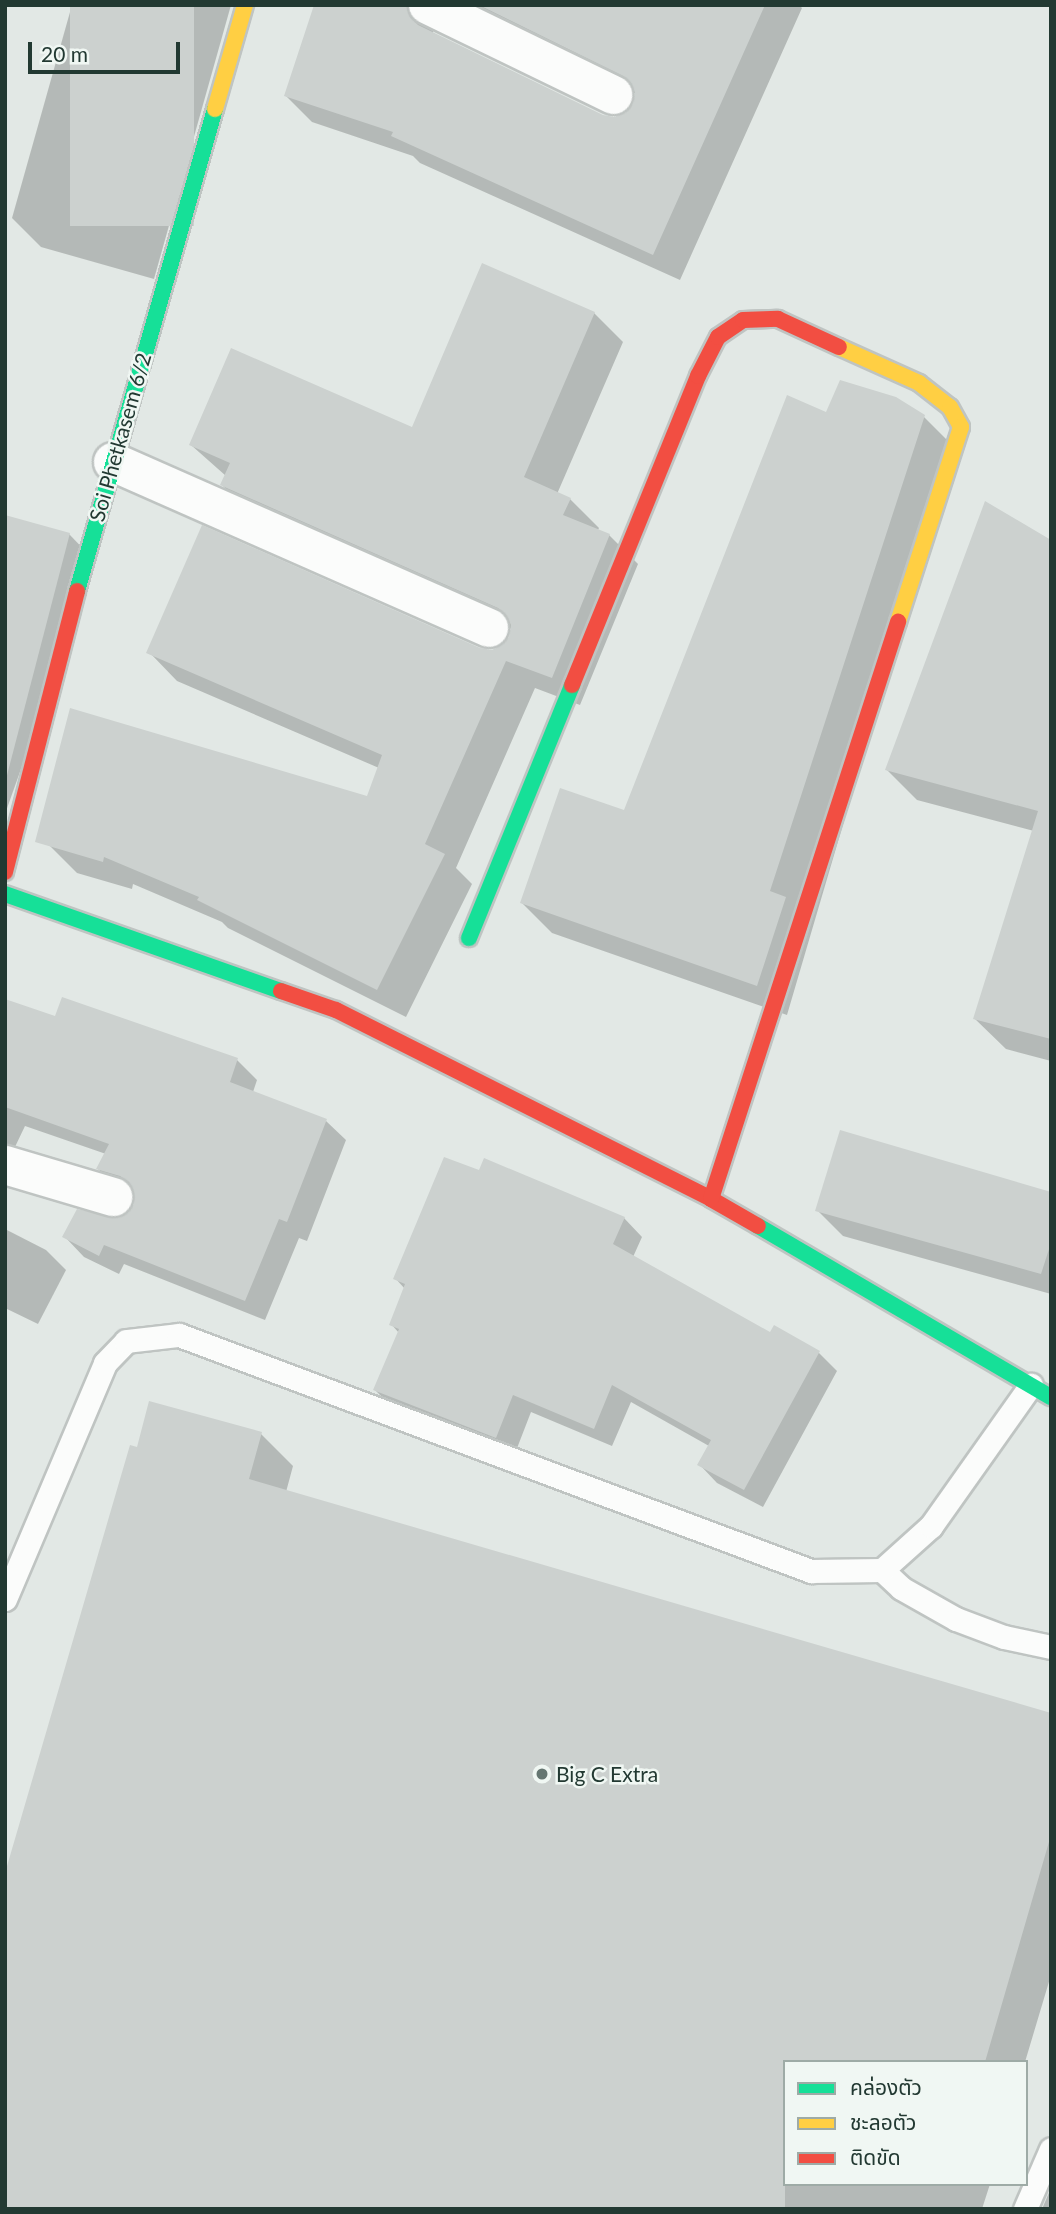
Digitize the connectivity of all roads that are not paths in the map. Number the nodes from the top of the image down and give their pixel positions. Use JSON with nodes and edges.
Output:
{"nodes":[{"id":1,"x":245,"y":5,"type":"edge"},
{"id":2,"x":428,"y":5,"type":"edge"},
{"id":3,"x":613,"y":95,"type":"dead end"},
{"id":4,"x":113,"y":462,"type":"junction"},
{"id":5,"x":489,"y":628,"type":"dead end"},
{"id":6,"x":5,"y":872,"type":"edge"},
{"id":7,"x":5,"y":894,"type":"edge"},
{"id":8,"x":469,"y":938,"type":"dead end"},
{"id":9,"x":5,"y":1165,"type":"edge"},
{"id":10,"x":113,"y":1197,"type":"dead end"},
{"id":11,"x":710,"y":1199,"type":"junction"},
{"id":12,"x":1031,"y":1385,"type":"junction"},
{"id":13,"x":1051,"y":1397,"type":"edge"},
{"id":14,"x":883,"y":1570,"type":"junction"},
{"id":15,"x":5,"y":1599,"type":"edge"},
{"id":16,"x":1051,"y":1647,"type":"edge"},
{"id":17,"x":1051,"y":2149,"type":"edge"},
{"id":18,"x":1025,"y":2209,"type":"edge"}],
"edges":[{"from":1,"to":4,"type":"street","name":"Soi Phetkasem 6/2"},
{"from":2,"to":3,"type":"street"},
{"from":4,"to":5,"type":"street"},
{"from":4,"to":6,"type":"street","name":"Soi Phetkasem 6/2"},
{"from":7,"to":11,"type":"street"},
{"from":8,"to":11,"type":"street"},
{"from":9,"to":10,"type":"street"},
{"from":11,"to":12,"type":"street"},
{"from":12,"to":13,"type":"street"},
{"from":12,"to":14,"type":"lane"},
{"from":14,"to":15,"type":"lane"},
{"from":14,"to":16,"type":"lane"},
{"from":17,"to":18,"type":"lane"}]}
